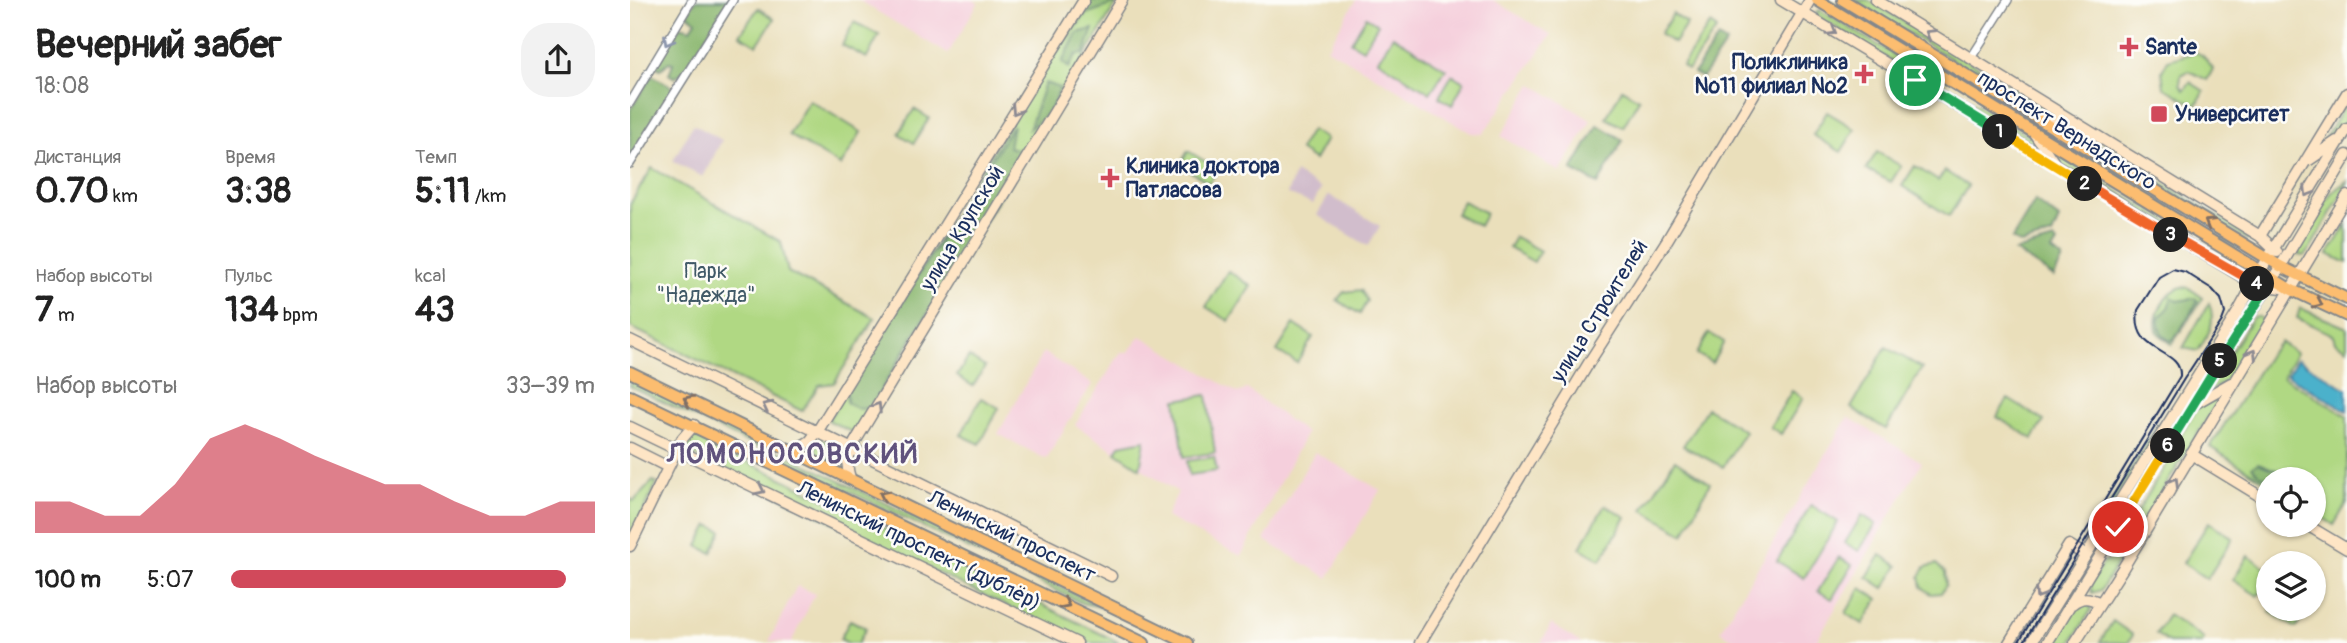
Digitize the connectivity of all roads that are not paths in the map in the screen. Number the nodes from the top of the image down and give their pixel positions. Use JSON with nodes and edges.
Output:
{"nodes":[{"id":1,"x":692,"y":0,"type":"edge"},
{"id":2,"x":733,"y":0,"type":"edge"},
{"id":3,"x":1084,"y":0,"type":"edge"},
{"id":4,"x":1122,"y":0,"type":"edge"},
{"id":5,"x":1782,"y":0,"type":"edge"},
{"id":6,"x":1810,"y":0,"type":"edge"},
{"id":7,"x":1817,"y":0,"type":"edge"},
{"id":8,"x":1843,"y":0,"type":"edge"},
{"id":9,"x":1876,"y":0,"type":"edge"},
{"id":10,"x":2008,"y":0,"type":"edge"},
{"id":11,"x":1802,"y":12,"type":"junction"},
{"id":12,"x":1970,"y":58,"type":"junction"},
{"id":13,"x":2347,"y":93,"type":"edge"},
{"id":14,"x":630,"y":103,"type":"edge"},
{"id":15,"x":2040,"y":120,"type":"junction"},
{"id":16,"x":2073,"y":120,"type":"junction"},
{"id":17,"x":2033,"y":133,"type":"junction"},
{"id":18,"x":2345,"y":133,"type":"edge"},
{"id":19,"x":2347,"y":155,"type":"edge"},
{"id":20,"x":630,"y":164,"type":"edge"},
{"id":21,"x":2305,"y":165,"type":"junction"},
{"id":22,"x":2056,"y":167,"type":"junction"},
{"id":23,"x":2347,"y":196,"type":"edge"},
{"id":24,"x":2260,"y":236,"type":"junction"},
{"id":25,"x":2271,"y":254,"type":"junction"},
{"id":26,"x":2282,"y":262,"type":"junction"},
{"id":27,"x":2260,"y":272,"type":"junction"},
{"id":28,"x":2298,"y":276,"type":"junction"},
{"id":29,"x":2270,"y":283,"type":"junction"},
{"id":30,"x":2254,"y":284,"type":"junction"},
{"id":31,"x":2290,"y":289,"type":"junction"},
{"id":32,"x":2347,"y":299,"type":"edge"},
{"id":33,"x":2254,"y":309,"type":"junction"},
{"id":34,"x":2238,"y":312,"type":"junction"},
{"id":35,"x":2347,"y":316,"type":"edge"},
{"id":36,"x":2267,"y":329,"type":"junction"},
{"id":37,"x":630,"y":340,"type":"edge"},
{"id":38,"x":630,"y":372,"type":"edge"},
{"id":39,"x":2237,"y":379,"type":"junction"},
{"id":40,"x":630,"y":397,"type":"edge"},
{"id":41,"x":2190,"y":408,"type":"junction"},
{"id":42,"x":694,"y":425,"type":"junction"},
{"id":43,"x":630,"y":427,"type":"edge"},
{"id":44,"x":817,"y":432,"type":"junction"},
{"id":45,"x":630,"y":448,"type":"edge"},
{"id":46,"x":851,"y":449,"type":"junction"},
{"id":47,"x":677,"y":450,"type":"junction"},
{"id":48,"x":793,"y":451,"type":"junction"},
{"id":49,"x":2191,"y":454,"type":"junction"},
{"id":50,"x":668,"y":467,"type":"junction"},
{"id":51,"x":850,"y":478,"type":"junction"},
{"id":52,"x":2256,"y":494,"type":"edge"},
{"id":53,"x":2326,"y":536,"type":"edge"},
{"id":54,"x":630,"y":546,"type":"edge"},
{"id":55,"x":2347,"y":549,"type":"edge"},
{"id":56,"x":2085,"y":555,"type":"junction"},
{"id":57,"x":1111,"y":576,"type":"dead end"},
{"id":58,"x":2068,"y":584,"type":"junction"},
{"id":59,"x":2080,"y":590,"type":"junction"},
{"id":60,"x":2100,"y":603,"type":"junction"},
{"id":61,"x":2071,"y":604,"type":"junction"},
{"id":62,"x":1077,"y":643,"type":"edge"},
{"id":63,"x":1144,"y":643,"type":"edge"},
{"id":64,"x":1187,"y":643,"type":"edge"},
{"id":65,"x":1420,"y":643,"type":"edge"},
{"id":66,"x":2008,"y":643,"type":"edge"},
{"id":67,"x":2031,"y":643,"type":"edge"},
{"id":68,"x":2047,"y":643,"type":"edge"},
{"id":69,"x":2075,"y":643,"type":"edge"}],
"edges":[{"from":1,"to":14,"type":"street","one_way":true},
{"from":2,"to":20,"type":"street"},
{"from":3,"to":44,"type":"street","name":"улица Крупской","one_way":true},
{"from":46,"to":4,"type":"street","name":"улица Крупской","one_way":true},
{"from":5,"to":11,"type":"street"},
{"from":6,"to":11,"type":"street","name":"улица Строителей"},
{"from":7,"to":17,"type":"main road","name":"проспект Вернадского"},
{"from":8,"to":15,"type":"main road","name":"проспект Вернадского"},
{"from":12,"to":9,"type":"street","one_way":true},
{"from":10,"to":12,"type":"street"},
{"from":11,"to":22,"type":"street","one_way":true},
{"from":11,"to":65,"type":"street","name":"улица Строителей"},
{"from":12,"to":16,"type":"street"},
{"from":13,"to":21,"type":"street"},
{"from":15,"to":16,"type":"street"},
{"from":25,"to":15,"type":"main road","name":"проспект Вернадского","one_way":true},
{"from":16,"to":24,"type":"street"},
{"from":17,"to":22,"type":"street"},
{"from":17,"to":27,"type":"main road","name":"проспект Вернадского"},
{"from":18,"to":21,"type":"street"},
{"from":18,"to":25,"type":"street","one_way":true},
{"from":19,"to":26,"type":"street"},
{"from":21,"to":24,"type":"street"},
{"from":22,"to":30,"type":"street"},
{"from":23,"to":28,"type":"street"},
{"from":24,"to":25,"type":"street"},
{"from":25,"to":26,"type":"main road","name":"проспект Вернадского"},
{"from":25,"to":27,"type":"street"},
{"from":26,"to":28,"type":"main road","name":"проспект Вернадского"},
{"from":26,"to":29,"type":"street"},
{"from":27,"to":29,"type":"main road","name":"проспект Вернадского"},
{"from":27,"to":30,"type":"street"},
{"from":28,"to":31,"type":"street"},
{"from":28,"to":32,"type":"main road"},
{"from":29,"to":30,"type":"street"},
{"from":29,"to":31,"type":"main road","name":"проспект Вернадского"},
{"from":29,"to":33,"type":"street"},
{"from":30,"to":34,"type":"street"},
{"from":31,"to":35,"type":"main road","one_way":true},
{"from":31,"to":36,"type":"street"},
{"from":33,"to":34,"type":"street"},
{"from":33,"to":36,"type":"street"},
{"from":33,"to":41,"type":"street"},
{"from":34,"to":56,"type":"street"},
{"from":39,"to":36,"type":"street","one_way":true},
{"from":44,"to":37,"type":"street","one_way":true},
{"from":48,"to":38,"type":"main road","name":"Ленинский проспект","one_way":true},
{"from":39,"to":41,"type":"street"},
{"from":39,"to":49,"type":"street"},
{"from":40,"to":42,"type":"main road","name":"Ленинский проспект"},
{"from":41,"to":59,"type":"street"},
{"from":42,"to":47,"type":"street"},
{"from":42,"to":63,"type":"main road","name":"Ленинский проспект","one_way":true},
{"from":43,"to":47,"type":"street","name":"Ленинский проспект (дублёр)"},
{"from":44,"to":46,"type":"street"},
{"from":44,"to":48,"type":"street","name":"улица Крупской"},
{"from":45,"to":50,"type":"street"},
{"from":46,"to":51,"type":"street","name":"улица Крупской"},
{"from":46,"to":57,"type":"street"},
{"from":47,"to":50,"type":"street"},
{"from":47,"to":62,"type":"street","name":"Ленинский проспект (дублёр)","one_way":true},
{"from":48,"to":51,"type":"main road","name":"Ленинский проспект"},
{"from":49,"to":52,"type":"street"},
{"from":60,"to":49,"type":"street","one_way":true},
{"from":50,"to":54,"type":"street"},
{"from":64,"to":51,"type":"main road","name":"Ленинский проспект","one_way":true},
{"from":53,"to":55,"type":"street"},
{"from":56,"to":58,"type":"street"},
{"from":56,"to":66,"type":"street","one_way":true},
{"from":58,"to":59,"type":"street"},
{"from":58,"to":67,"type":"street"},
{"from":59,"to":61,"type":"street"},
{"from":60,"to":61,"type":"street"},
{"from":60,"to":69,"type":"street"},
{"from":61,"to":68,"type":"street"}]}
